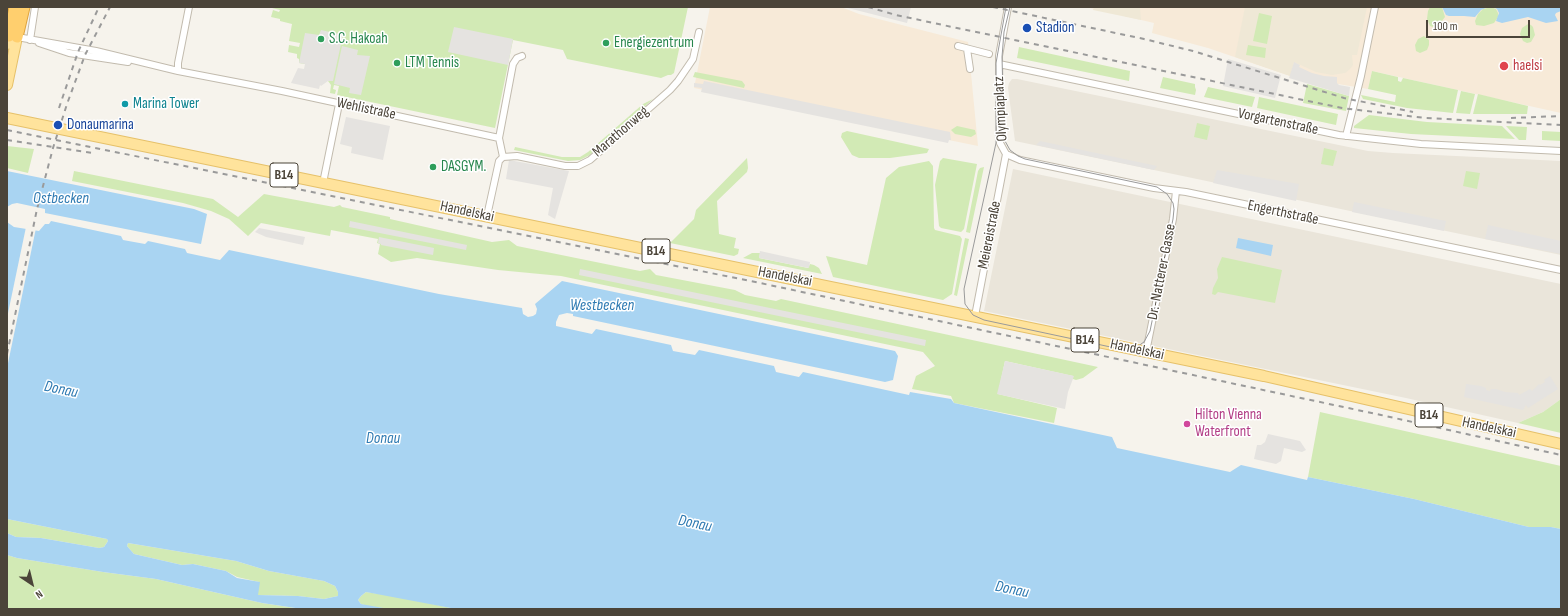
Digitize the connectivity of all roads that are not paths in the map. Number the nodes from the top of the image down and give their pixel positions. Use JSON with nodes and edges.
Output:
{"nodes":[{"id":1,"x":15,"y":7,"type":"edge"},
{"id":2,"x":24,"y":7,"type":"edge"},
{"id":3,"x":35,"y":7,"type":"edge"},
{"id":4,"x":189,"y":7,"type":"edge"},
{"id":5,"x":1008,"y":7,"type":"edge"},
{"id":6,"x":1375,"y":7,"type":"edge"},
{"id":7,"x":699,"y":32,"type":"dead end"},
{"id":8,"x":11,"y":39,"type":"edge"},
{"id":9,"x":30,"y":40,"type":"junction"},
{"id":10,"x":958,"y":46,"type":"dead end"},
{"id":11,"x":967,"y":49,"type":"junction"},
{"id":12,"x":989,"y":54,"type":"dead end"},
{"id":13,"x":522,"y":56,"type":"dead end"},
{"id":14,"x":999,"y":64,"type":"junction"},
{"id":15,"x":970,"y":69,"type":"dead end"},
{"id":16,"x":178,"y":71,"type":"junction"},
{"id":17,"x":7,"y":85,"type":"edge"},
{"id":18,"x":339,"y":104,"type":"junction"},
{"id":19,"x":7,"y":118,"type":"edge"},
{"id":20,"x":1346,"y":136,"type":"junction"},
{"id":21,"x":499,"y":138,"type":"junction"},
{"id":22,"x":1561,"y":151,"type":"edge"},
{"id":23,"x":1006,"y":154,"type":"junction"},
{"id":24,"x":503,"y":157,"type":"junction"},
{"id":25,"x":323,"y":183,"type":"junction"},
{"id":26,"x":1176,"y":191,"type":"junction"},
{"id":27,"x":487,"y":216,"type":"junction"},
{"id":28,"x":1561,"y":270,"type":"edge"},
{"id":29,"x":975,"y":316,"type":"junction"},
{"id":30,"x":1146,"y":352,"type":"junction"},
{"id":31,"x":1561,"y":444,"type":"edge"}],
"edges":[{"from":1,"to":8,"type":"highway"},
{"from":2,"to":8,"type":"highway"},
{"from":3,"to":9,"type":"street"},
{"from":4,"to":16,"type":"street"},
{"from":5,"to":14,"type":"street"},
{"from":6,"to":20,"type":"street"},
{"from":7,"to":24,"type":"street","name":"Marathonweg"},
{"from":8,"to":9,"type":"street","name":"Wehlistraße"},
{"from":8,"to":17,"type":"main road"},
{"from":9,"to":16,"type":"street","name":"Wehlistraße"},
{"from":10,"to":11,"type":"street"},
{"from":11,"to":12,"type":"street"},
{"from":11,"to":15,"type":"street","name":"Olympiaplatz"},
{"from":13,"to":21,"type":"street"},
{"from":14,"to":20,"type":"street","name":"Vorgartenstraße"},
{"from":14,"to":23,"type":"street","name":"Olympiaplatz"},
{"from":16,"to":18,"type":"street","name":"Wehlistraße"},
{"from":18,"to":21,"type":"street","name":"Wehlistraße"},
{"from":18,"to":25,"type":"street"},
{"from":19,"to":25,"type":"main road","name":"Handelskai","number":"B14"},
{"from":20,"to":22,"type":"street","name":"Vorgartenstraße"},
{"from":21,"to":24,"type":"street"},
{"from":23,"to":26,"type":"street","name":"Engerthstraße"},
{"from":23,"to":29,"type":"street","name":"Meiereistraße"},
{"from":24,"to":27,"type":"street"},
{"from":25,"to":27,"type":"main road","name":"Handelskai","number":"B14"},
{"from":26,"to":28,"type":"street","name":"Engerthstraße"},
{"from":26,"to":30,"type":"street","name":"Dr.-Natterer-Gasse"},
{"from":27,"to":29,"type":"main road","name":"Handelskai","number":"B14"},
{"from":29,"to":30,"type":"main road","name":"Handelskai","number":"B14"},
{"from":30,"to":31,"type":"main road","name":"Handelskai","number":"B14"}]}
